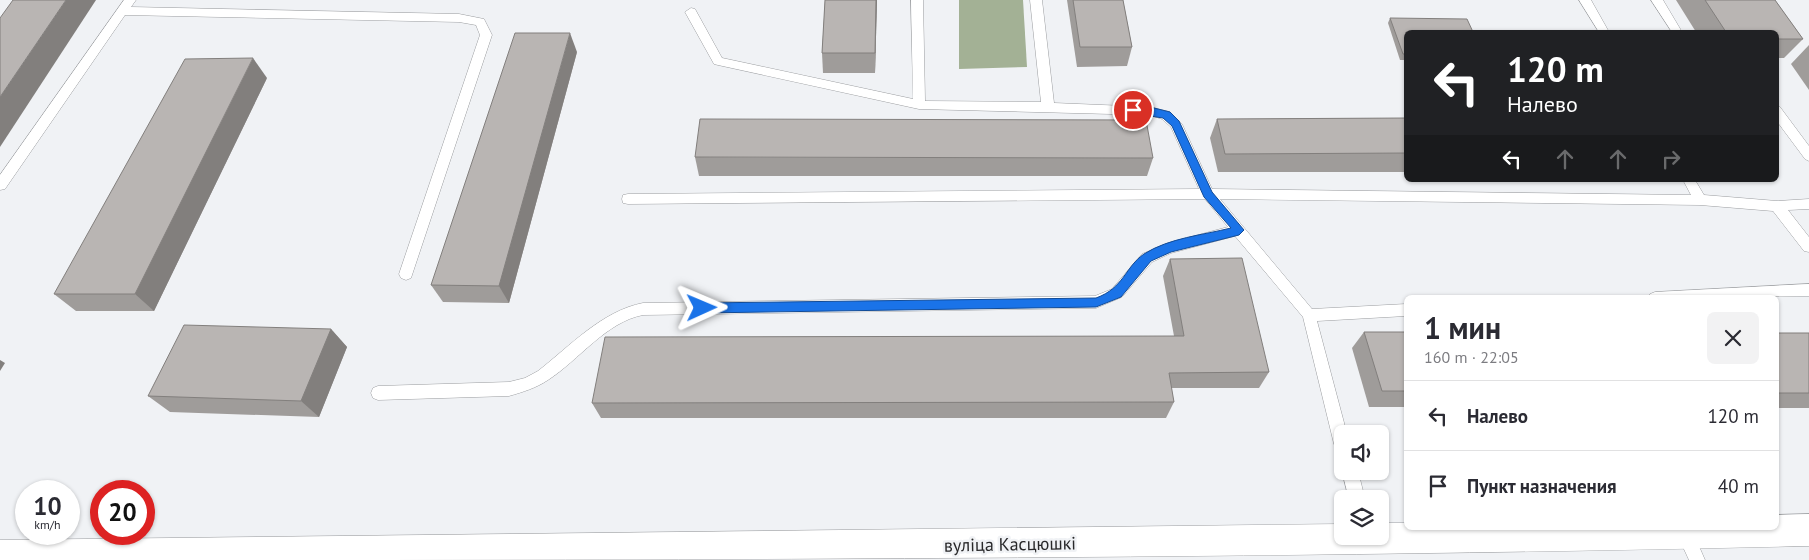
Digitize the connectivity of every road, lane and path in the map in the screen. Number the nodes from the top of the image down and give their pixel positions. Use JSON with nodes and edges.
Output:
{"nodes":[{"id":1,"x":130,"y":0,"type":"edge"},
{"id":2,"x":917,"y":0,"type":"edge"},
{"id":3,"x":1036,"y":0,"type":"edge"},
{"id":4,"x":1585,"y":0,"type":"edge"},
{"id":5,"x":1657,"y":0,"type":"edge"},
{"id":6,"x":122,"y":11,"type":"junction"},
{"id":7,"x":690,"y":12,"type":"dead end"},
{"id":8,"x":1603,"y":30,"type":"edge"},
{"id":9,"x":1676,"y":30,"type":"edge"},
{"id":10,"x":919,"y":105,"type":"junction"},
{"id":11,"x":1048,"y":107,"type":"junction"},
{"id":12,"x":1779,"y":114,"type":"edge"},
{"id":13,"x":1809,"y":156,"type":"edge"},
{"id":14,"x":1690,"y":182,"type":"edge"},
{"id":15,"x":0,"y":185,"type":"edge"},
{"id":16,"x":1208,"y":194,"type":"junction"},
{"id":17,"x":628,"y":200,"type":"dead end"},
{"id":18,"x":1700,"y":200,"type":"junction"},
{"id":19,"x":1809,"y":204,"type":"edge"},
{"id":20,"x":1777,"y":206,"type":"junction"},
{"id":21,"x":1239,"y":230,"type":"junction"},
{"id":22,"x":1809,"y":247,"type":"edge"},
{"id":23,"x":406,"y":274,"type":"dead end"},
{"id":24,"x":1809,"y":290,"type":"edge"},
{"id":25,"x":1713,"y":295,"type":"edge"},
{"id":26,"x":1404,"y":310,"type":"edge"},
{"id":27,"x":1309,"y":315,"type":"junction"},
{"id":28,"x":378,"y":393,"type":"dead end"},
{"id":29,"x":1337,"y":425,"type":"edge"},
{"id":30,"x":1809,"y":530,"type":"edge"},
{"id":31,"x":1389,"y":538,"type":"edge"},
{"id":32,"x":1334,"y":540,"type":"edge"},
{"id":33,"x":1691,"y":547,"type":"edge"},
{"id":34,"x":1195,"y":551,"type":"edge"},
{"id":35,"x":0,"y":556,"type":"edge"}],
"edges":[{"from":1,"to":6,"type":"lane"},
{"from":2,"to":10,"type":"lane"},
{"from":3,"to":11,"type":"lane"},
{"from":4,"to":8,"type":"lane"},
{"from":5,"to":9,"type":"lane"},
{"from":6,"to":15,"type":"lane"},
{"from":6,"to":23,"type":"lane"},
{"from":7,"to":10,"type":"lane"},
{"from":10,"to":11,"type":"lane"},
{"from":11,"to":16,"type":"lane"},
{"from":12,"to":13,"type":"lane"},
{"from":14,"to":18,"type":"lane"},
{"from":16,"to":17,"type":"lane"},
{"from":16,"to":18,"type":"lane"},
{"from":16,"to":21,"type":"lane"},
{"from":18,"to":20,"type":"lane"},
{"from":19,"to":20,"type":"lane"},
{"from":20,"to":22,"type":"lane"},
{"from":21,"to":27,"type":"lane"},
{"from":21,"to":28,"type":"lane"},
{"from":24,"to":25,"type":"lane"},
{"from":26,"to":27,"type":"lane"},
{"from":27,"to":29,"type":"lane"},
{"from":30,"to":33,"type":"street","name":"вуліца Касцюшкі"},
{"from":31,"to":33,"type":"street","name":"вуліца Касцюшкі"},
{"from":32,"to":34,"type":"street","name":"вуліца Касцюшкі"},
{"from":34,"to":35,"type":"street","name":"вуліца Касцюшкі"}]}
